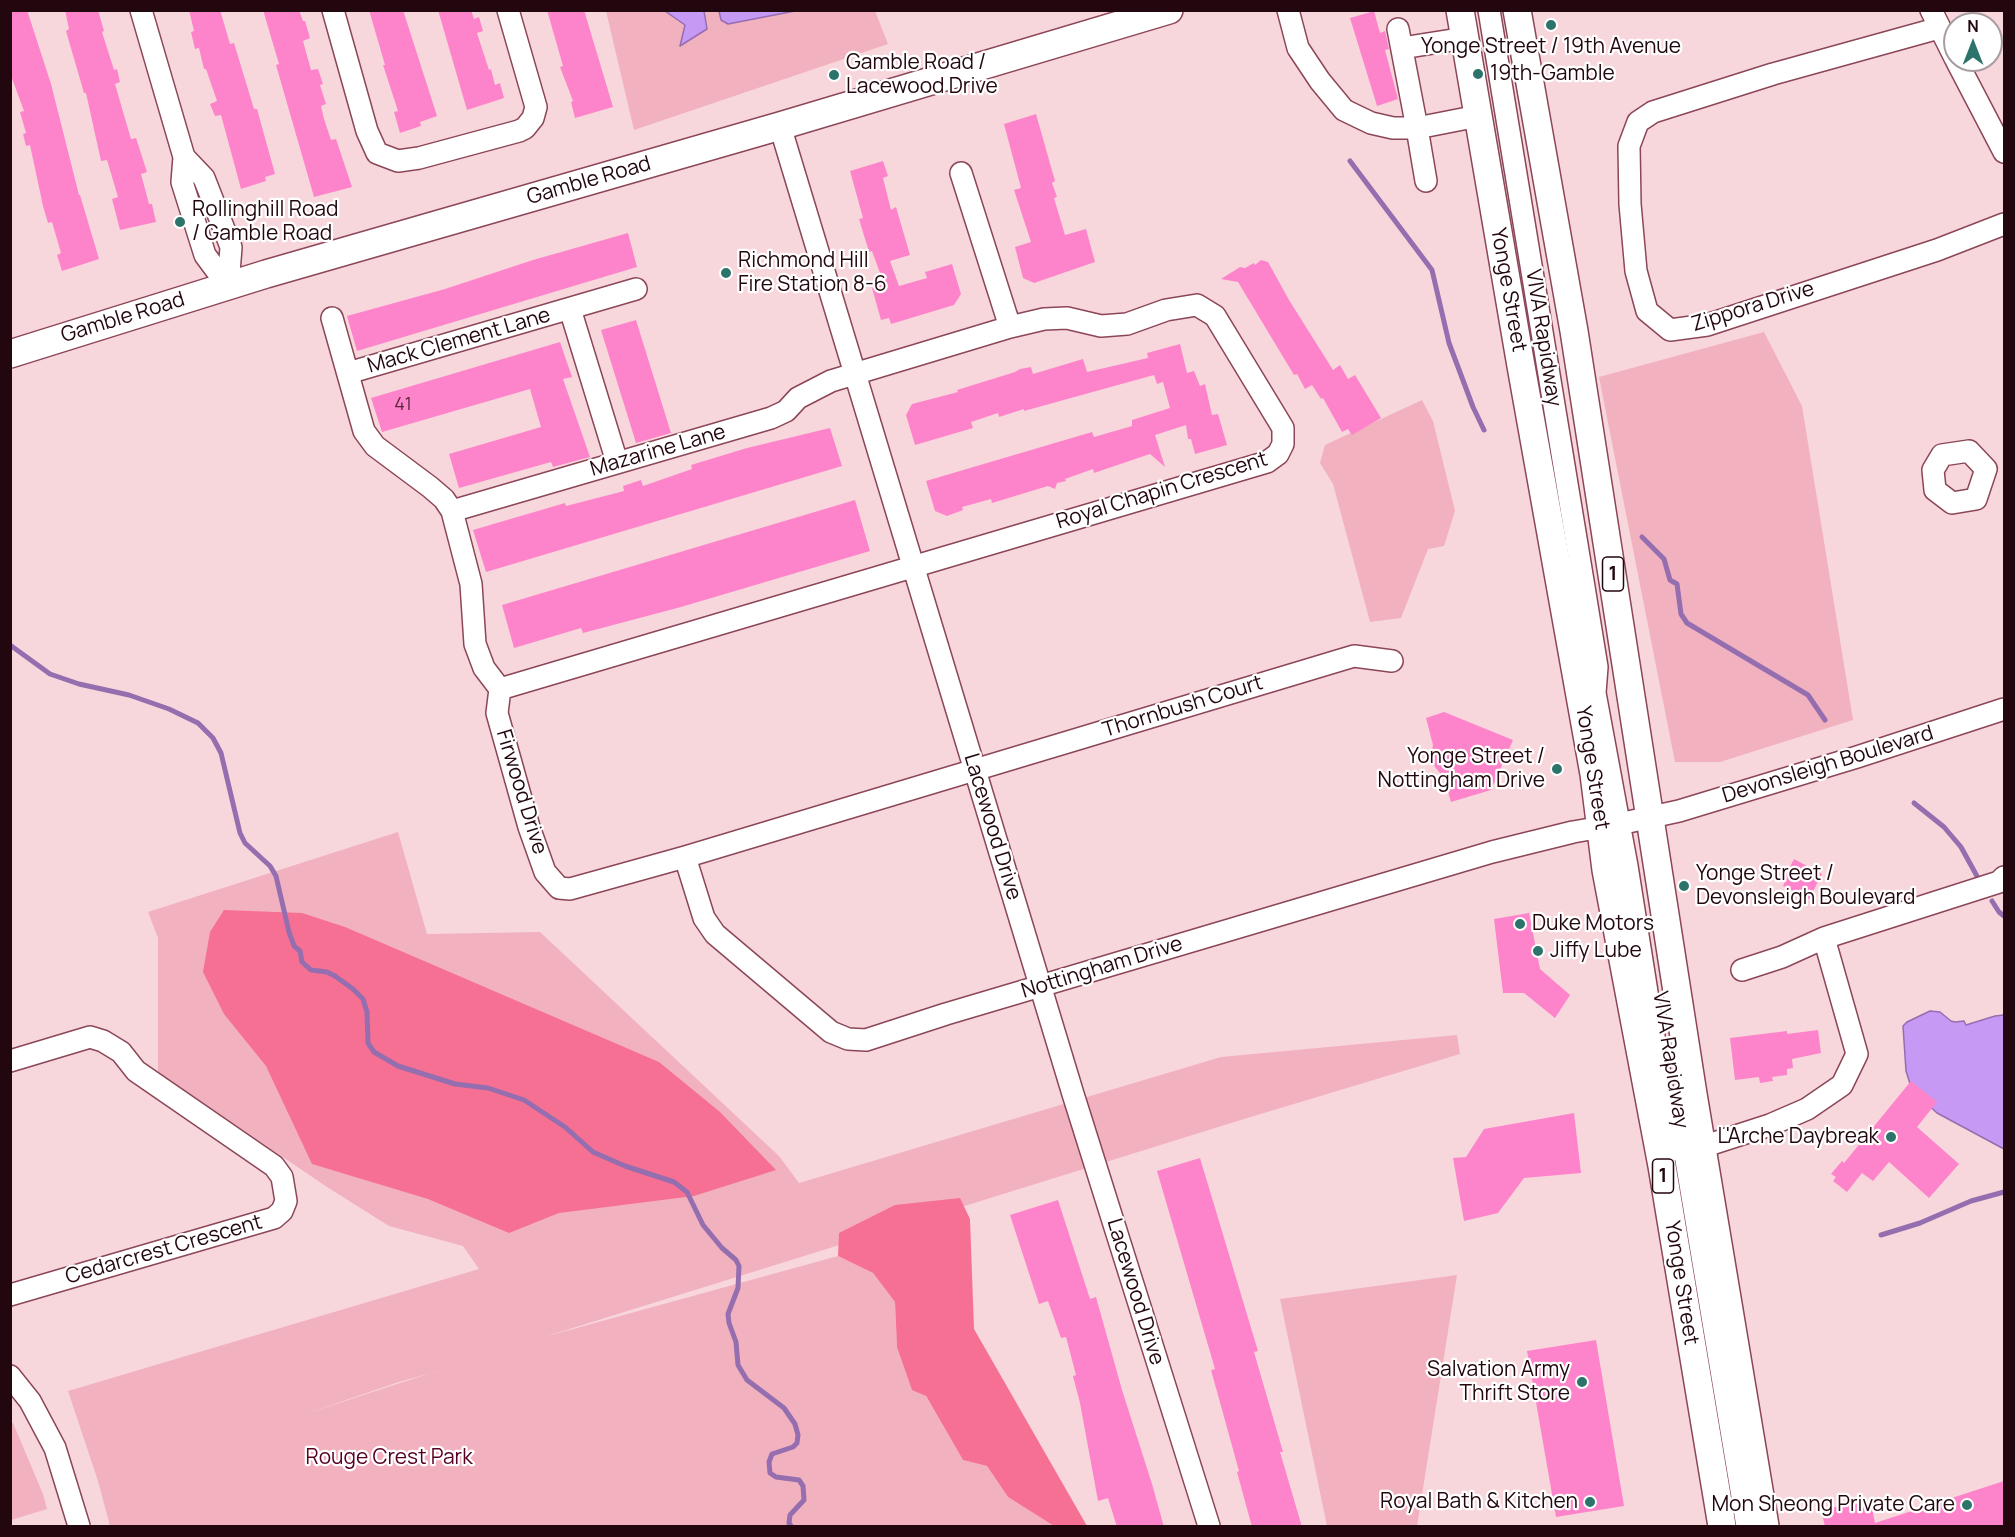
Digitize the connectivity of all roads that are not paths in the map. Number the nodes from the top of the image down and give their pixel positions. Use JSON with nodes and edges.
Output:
{"nodes":[{"id":1,"x":141,"y":10,"type":"edge"},
{"id":2,"x":333,"y":10,"type":"edge"},
{"id":3,"x":508,"y":10,"type":"edge"},
{"id":4,"x":1169,"y":10,"type":"edge"},
{"id":5,"x":1288,"y":10,"type":"edge"},
{"id":6,"x":1460,"y":10,"type":"edge"},
{"id":7,"x":1489,"y":10,"type":"edge"},
{"id":8,"x":1517,"y":10,"type":"edge"},
{"id":9,"x":1935,"y":19,"type":"edge"},
{"id":10,"x":1943,"y":34,"type":"edge"},
{"id":11,"x":1465,"y":38,"type":"junction"},
{"id":12,"x":1963,"y":72,"type":"edge"},
{"id":13,"x":1478,"y":116,"type":"junction"},
{"id":14,"x":780,"y":126,"type":"junction"},
{"id":15,"x":1417,"y":128,"type":"junction"},
{"id":16,"x":2004,"y":152,"type":"edge"},
{"id":17,"x":961,"y":173,"type":"dead end"},
{"id":18,"x":1426,"y":181,"type":"dead end"},
{"id":19,"x":2004,"y":224,"type":"edge"},
{"id":20,"x":228,"y":286,"type":"junction"},
{"id":21,"x":636,"y":289,"type":"dead end"},
{"id":22,"x":570,"y":309,"type":"junction"},
{"id":23,"x":332,"y":318,"type":"dead end"},
{"id":24,"x":1010,"y":327,"type":"junction"},
{"id":25,"x":10,"y":354,"type":"edge"},
{"id":26,"x":348,"y":373,"type":"junction"},
{"id":27,"x":855,"y":374,"type":"junction"},
{"id":28,"x":617,"y":462,"type":"junction"},
{"id":29,"x":452,"y":511,"type":"junction"},
{"id":30,"x":914,"y":567,"type":"junction"},
{"id":31,"x":1392,"y":661,"type":"dead end"},
{"id":32,"x":500,"y":689,"type":"junction"},
{"id":33,"x":2004,"y":709,"type":"edge"},
{"id":34,"x":975,"y":769,"type":"junction"},
{"id":35,"x":1625,"y":822,"type":"junction"},
{"id":36,"x":685,"y":856,"type":"junction"},
{"id":37,"x":2004,"y":876,"type":"edge"},
{"id":38,"x":1824,"y":938,"type":"junction"},
{"id":39,"x":1742,"y":970,"type":"dead end"},
{"id":40,"x":1041,"y":986,"type":"junction"},
{"id":41,"x":10,"y":1061,"type":"edge"},
{"id":42,"x":1702,"y":1147,"type":"junction"},
{"id":43,"x":10,"y":1294,"type":"edge"},
{"id":44,"x":10,"y":1376,"type":"edge"},
{"id":45,"x":79,"y":1527,"type":"edge"},
{"id":46,"x":1209,"y":1527,"type":"edge"},
{"id":47,"x":1722,"y":1527,"type":"edge"},
{"id":48,"x":1736,"y":1527,"type":"edge"},
{"id":49,"x":1747,"y":1527,"type":"edge"},
{"id":50,"x":1765,"y":1527,"type":"edge"}],
"edges":[{"from":1,"to":20,"type":"street"},
{"from":2,"to":3,"type":"street"},
{"from":4,"to":14,"type":"main road","name":"Gamble Road"},
{"from":5,"to":15,"type":"street"},
{"from":6,"to":11,"type":"main road","name":"Yonge Street","number":"1"},
{"from":7,"to":35,"type":"street","name":"VIVA Rapidway"},
{"from":8,"to":35,"type":"main road","name":"Yonge Street","number":"1"},
{"from":9,"to":10,"type":"street"},
{"from":9,"to":19,"type":"street","name":"Zippora Drive"},
{"from":11,"to":13,"type":"main road","name":"Yonge Street","number":"1"},
{"from":11,"to":15,"type":"street"},
{"from":12,"to":16,"type":"street"},
{"from":13,"to":15,"type":"street"},
{"from":13,"to":35,"type":"main road","name":"Yonge Street","number":"1"},
{"from":14,"to":20,"type":"main road","name":"Gamble Road"},
{"from":14,"to":27,"type":"street","name":"Lacewood Drive"},
{"from":15,"to":18,"type":"street"},
{"from":17,"to":24,"type":"street"},
{"from":20,"to":25,"type":"main road","name":"Gamble Road"},
{"from":21,"to":22,"type":"street","name":"Mack Clement Lane"},
{"from":22,"to":26,"type":"street","name":"Mack Clement Lane"},
{"from":22,"to":28,"type":"street","name":"Mack Clement Lane"},
{"from":23,"to":26,"type":"street","name":"Mack Clement Lane"},
{"from":24,"to":27,"type":"street","name":"Royal Chapin Crescent"},
{"from":24,"to":30,"type":"street","name":"Royal Chapin Crescent"},
{"from":26,"to":29,"type":"street","name":"Mack Clement Lane"},
{"from":27,"to":28,"type":"street","name":"Mazarine Lane"},
{"from":27,"to":30,"type":"street","name":"Lacewood Drive"},
{"from":28,"to":29,"type":"street","name":"Mazarine Lane"},
{"from":29,"to":32,"type":"street","name":"Mack Clement Lane"},
{"from":30,"to":32,"type":"street"},
{"from":30,"to":34,"type":"street","name":"Lacewood Drive"},
{"from":31,"to":34,"type":"street","name":"Thornbush Court"},
{"from":32,"to":36,"type":"street","name":"Firwood Drive"},
{"from":33,"to":35,"type":"street","name":"Devonsleigh Boulevard"},
{"from":34,"to":36,"type":"street","name":"Firwood Drive"},
{"from":34,"to":40,"type":"street","name":"Lacewood Drive"},
{"from":35,"to":40,"type":"street","name":"Nottingham Drive"},
{"from":35,"to":42,"type":"main road","name":"Yonge Street","number":"1"},
{"from":35,"to":47,"type":"main road","name":"Yonge Street","number":"1"},
{"from":35,"to":48,"type":"street","name":"VIVA Rapidway"},
{"from":35,"to":49,"type":"street","name":"VIVA Rapidway"},
{"from":36,"to":40,"type":"street","name":"Nottingham Drive"},
{"from":37,"to":38,"type":"street"},
{"from":38,"to":39,"type":"street"},
{"from":38,"to":42,"type":"street"},
{"from":40,"to":46,"type":"street","name":"Lacewood Drive"},
{"from":41,"to":43,"type":"street","name":"Cedarcrest Crescent"},
{"from":42,"to":50,"type":"main road","name":"Yonge Street","number":"1"},
{"from":44,"to":45,"type":"street"}]}
